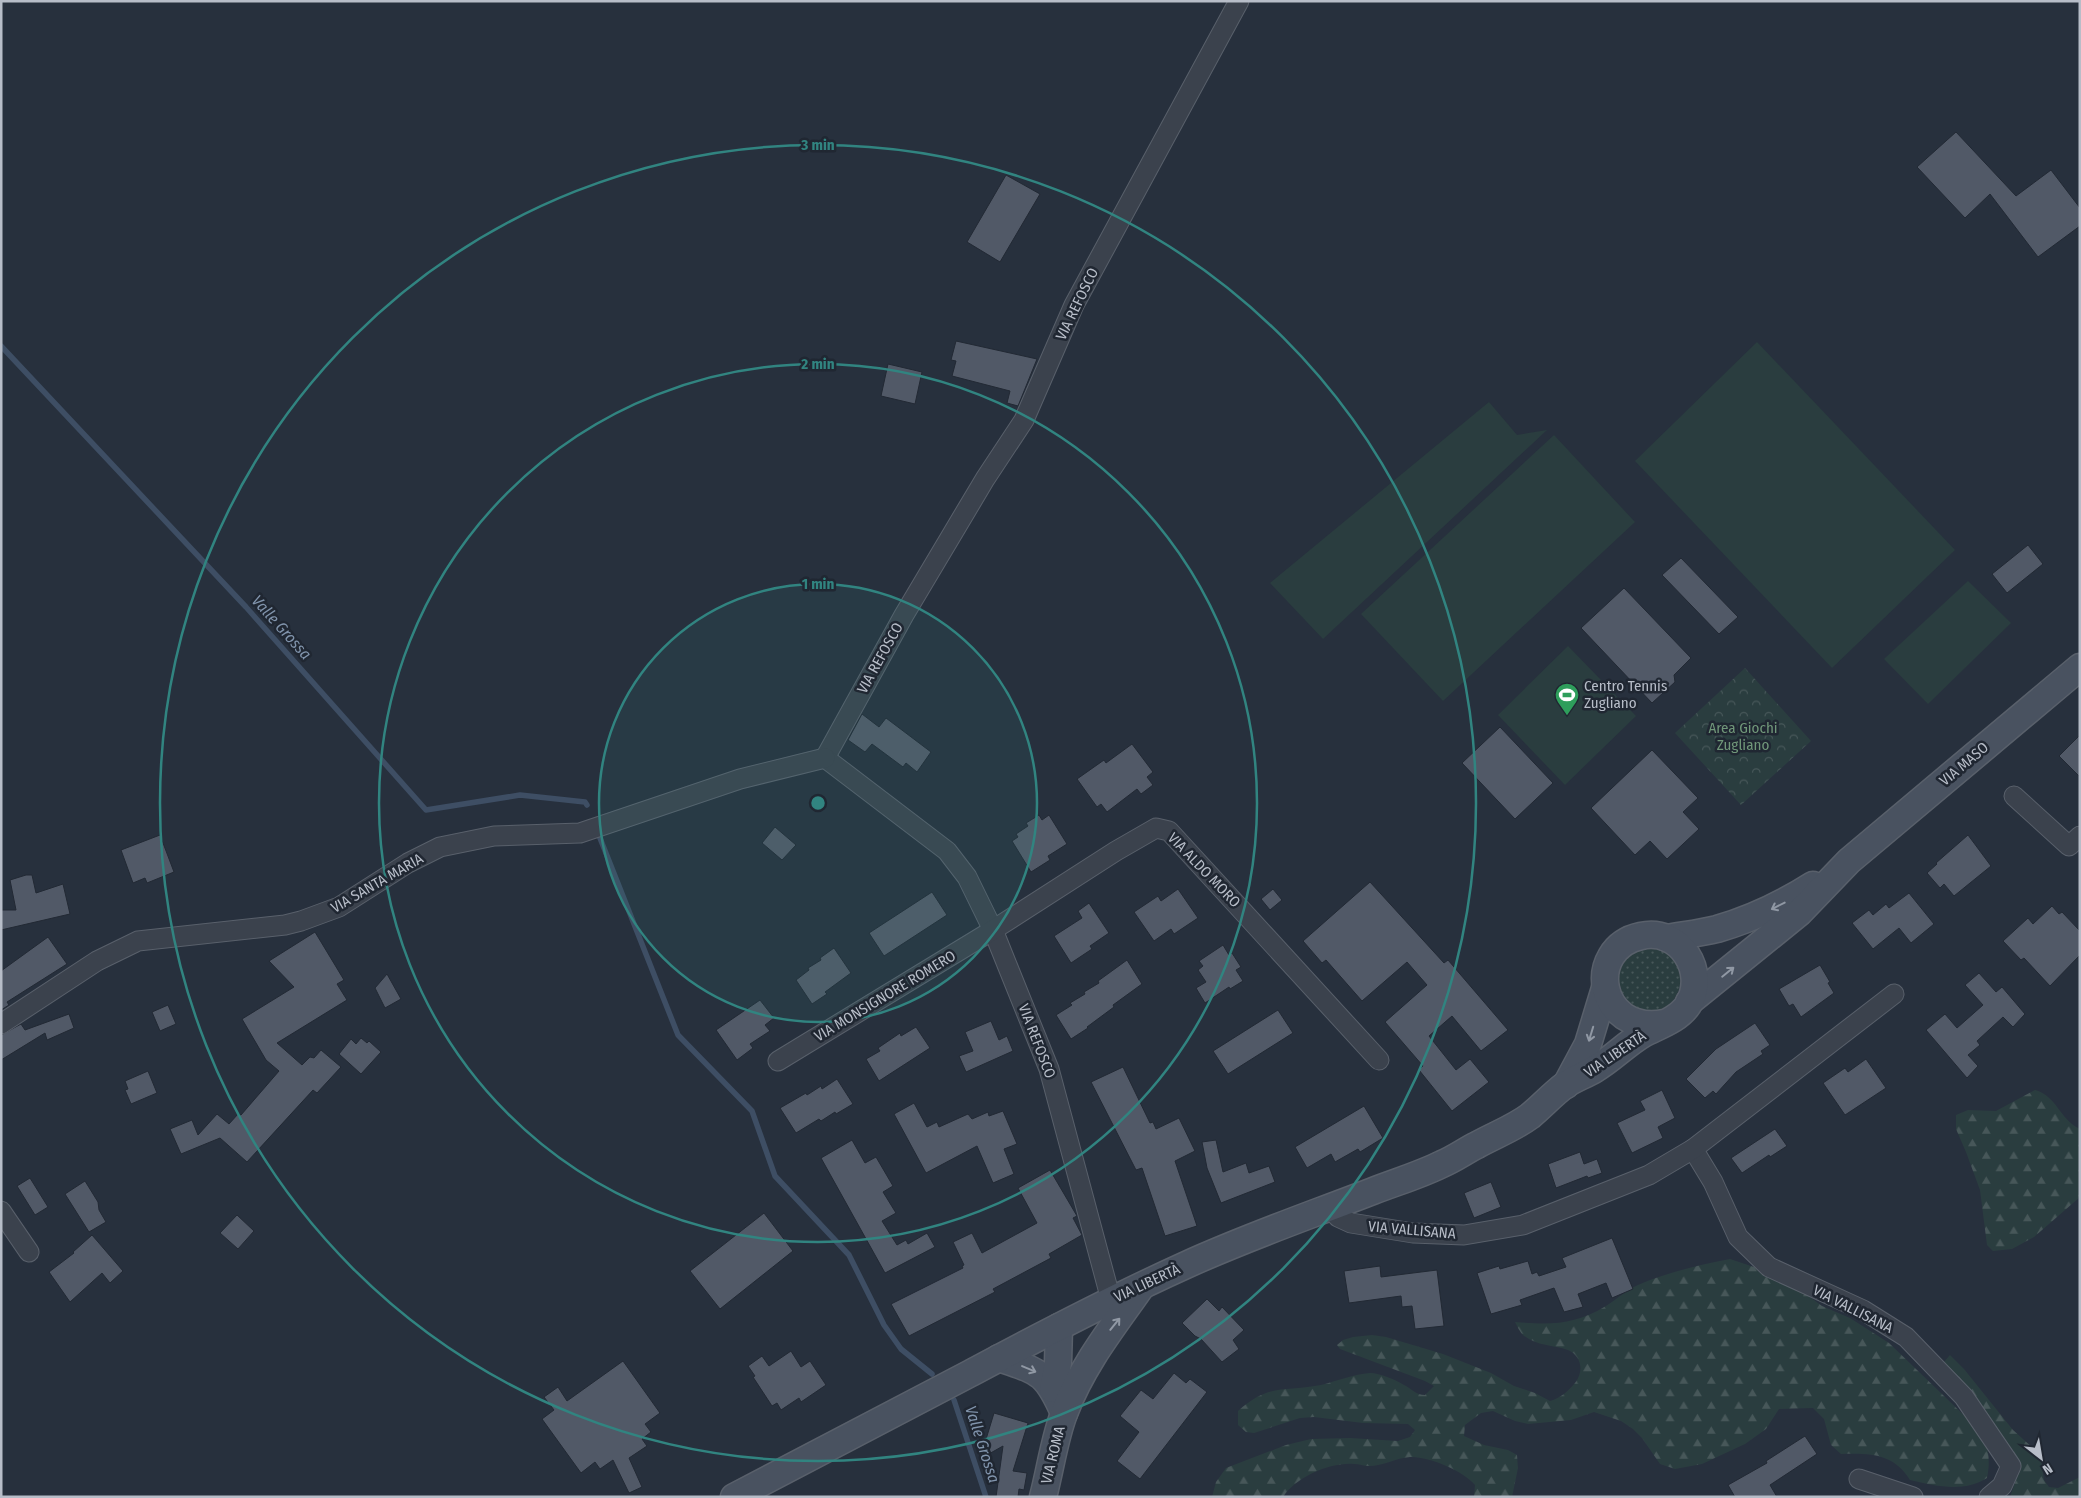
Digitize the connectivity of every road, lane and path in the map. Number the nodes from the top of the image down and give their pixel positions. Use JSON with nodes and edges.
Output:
{"nodes":[{"id":1,"x":1239,"y":1,"type":"edge"},
{"id":2,"x":2080,"y":667,"type":"edge"},
{"id":3,"x":825,"y":758,"type":"junction"},
{"id":4,"x":2014,"y":796,"type":"dead end"},
{"id":5,"x":2080,"y":836,"type":"edge"},
{"id":6,"x":1849,"y":861,"type":"junction"},
{"id":7,"x":993,"y":930,"type":"junction"},
{"id":8,"x":1667,"y":938,"type":"junction"},
{"id":9,"x":1605,"y":988,"type":"junction"},
{"id":10,"x":1894,"y":994,"type":"dead end"},
{"id":11,"x":1690,"y":1002,"type":"junction"},
{"id":12,"x":1664,"y":1023,"type":"junction"},
{"id":13,"x":1,"y":1024,"type":"edge"},
{"id":14,"x":1379,"y":1060,"type":"dead end"},
{"id":15,"x":778,"y":1061,"type":"dead end"},
{"id":16,"x":1566,"y":1085,"type":"junction"},
{"id":17,"x":1693,"y":1149,"type":"junction"},
{"id":18,"x":1330,"y":1208,"type":"junction"},
{"id":19,"x":1,"y":1211,"type":"edge"},
{"id":20,"x":29,"y":1252,"type":"dead end"},
{"id":21,"x":1141,"y":1287,"type":"junction"},
{"id":22,"x":1112,"y":1300,"type":"junction"},
{"id":23,"x":1059,"y":1327,"type":"junction"},
{"id":24,"x":999,"y":1358,"type":"junction"},
{"id":25,"x":1088,"y":1361,"type":"junction"},
{"id":26,"x":1053,"y":1389,"type":"junction"},
{"id":27,"x":1064,"y":1413,"type":"junction"},
{"id":28,"x":1859,"y":1479,"type":"dead end"},
{"id":29,"x":734,"y":1497,"type":"edge"},
{"id":30,"x":1043,"y":1497,"type":"edge"},
{"id":31,"x":1913,"y":1497,"type":"edge"},
{"id":32,"x":1989,"y":1497,"type":"edge"}],
"edges":[{"from":1,"to":3,"type":"street","name":"VIA REFOSCO"},
{"from":2,"to":6,"type":"main road","name":"VIA MASO"},
{"from":3,"to":7,"type":"street","name":"VIA REFOSCO"},
{"from":3,"to":13,"type":"street","name":"VIA SANTA MARIA"},
{"from":4,"to":5,"type":"street"},
{"from":6,"to":8,"type":"main road","one_way":true},
{"from":11,"to":6,"type":"main road","one_way":true},
{"from":7,"to":14,"type":"street","name":"VIA ALDO MORO"},
{"from":7,"to":15,"type":"street","name":"VIA MONSIGNORE ROMERO"},
{"from":7,"to":22,"type":"street","name":"VIA REFOSCO"},
{"from":8,"to":9,"type":"main road"},
{"from":8,"to":11,"type":"main road"},
{"from":9,"to":12,"type":"main road"},
{"from":9,"to":16,"type":"main road","name":"VIA LIBERTÀ","one_way":true},
{"from":10,"to":17,"type":"street","name":"VIA VALLISANA"},
{"from":11,"to":12,"type":"main road"},
{"from":12,"to":16,"type":"main road","name":"VIA LIBERTÀ"},
{"from":16,"to":18,"type":"main road","name":"VIA LIBERTÀ"},
{"from":17,"to":18,"type":"street","name":"VIA VALLISANA"},
{"from":17,"to":32,"type":"street","name":"VIA VALLISANA"},
{"from":18,"to":21,"type":"main road","name":"VIA LIBERTÀ"},
{"from":19,"to":20,"type":"street"},
{"from":21,"to":22,"type":"main road","name":"VIA LIBERTÀ"},
{"from":25,"to":21,"type":"main road","name":"VIA ROMA","one_way":true},
{"from":22,"to":23,"type":"main road","name":"VIA LIBERTÀ"},
{"from":23,"to":24,"type":"main road","name":"VIA LIBERTÀ"},
{"from":23,"to":25,"type":"main road"},
{"from":23,"to":26,"type":"main road"},
{"from":24,"to":26,"type":"main road","name":"VIA ROMA","one_way":true},
{"from":24,"to":29,"type":"main road","name":"VIA LIBERTÀ"},
{"from":25,"to":27,"type":"main road","name":"VIA ROMA"},
{"from":26,"to":27,"type":"main road","name":"VIA ROMA"},
{"from":27,"to":30,"type":"main road","name":"VIA ROMA"},
{"from":28,"to":31,"type":"street"}]}
